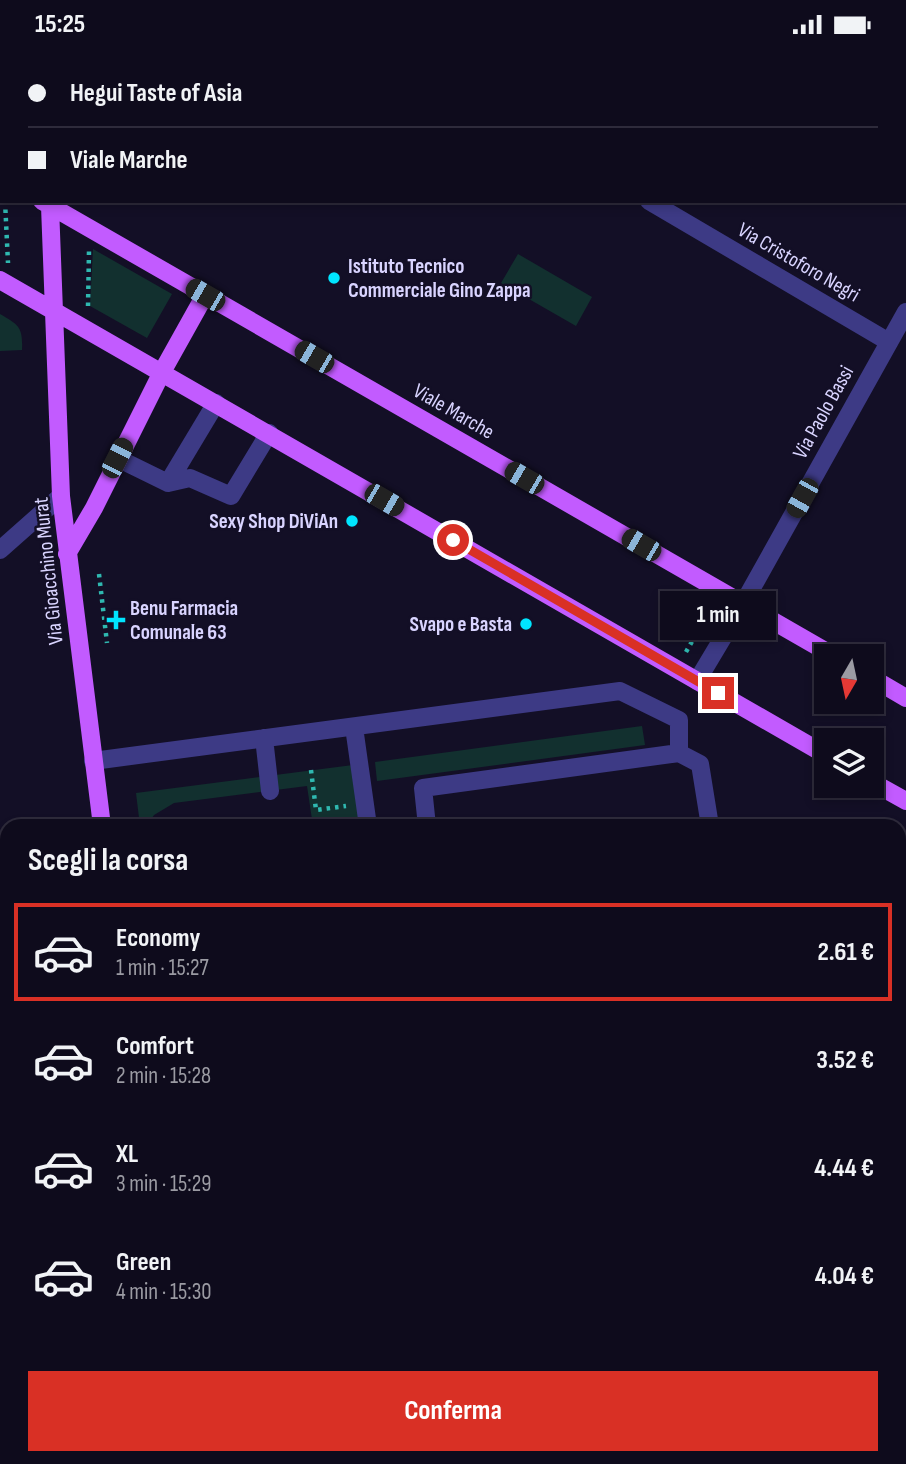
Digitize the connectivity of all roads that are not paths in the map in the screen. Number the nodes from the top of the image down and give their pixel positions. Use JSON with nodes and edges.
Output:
{"nodes":[{"id":1,"x":48,"y":203,"type":"edge"},
{"id":2,"x":652,"y":203,"type":"edge"},
{"id":3,"x":4,"y":272,"type":"edge"},
{"id":4,"x":205,"y":295,"type":"junction"},
{"id":5,"x":53,"y":310,"type":"junction"},
{"id":6,"x":906,"y":312,"type":"edge"},
{"id":7,"x":889,"y":342,"type":"junction"},
{"id":8,"x":162,"y":372,"type":"junction"},
{"id":9,"x":216,"y":403,"type":"junction"},
{"id":10,"x":269,"y":433,"type":"junction"},
{"id":11,"x":117,"y":458,"type":"junction"},
{"id":12,"x":169,"y":483,"type":"junction"},
{"id":13,"x":61,"y":496,"type":"junction"},
{"id":14,"x":0,"y":550,"type":"edge"},
{"id":15,"x":67,"y":554,"type":"junction"},
{"id":16,"x":743,"y":604,"type":"junction"},
{"id":17,"x":814,"y":645,"type":"edge"},
{"id":18,"x":697,"y":681,"type":"junction"},
{"id":19,"x":884,"y":685,"type":"edge"},
{"id":20,"x":906,"y":698,"type":"edge"},
{"id":21,"x":354,"y":727,"type":"junction"},
{"id":22,"x":264,"y":739,"type":"junction"},
{"id":23,"x":814,"y":748,"type":"edge"},
{"id":24,"x":679,"y":753,"type":"junction"},
{"id":25,"x":93,"y":761,"type":"junction"},
{"id":26,"x":884,"y":789,"type":"edge"},
{"id":27,"x":270,"y":792,"type":"dead end"},
{"id":28,"x":906,"y":801,"type":"edge"},
{"id":29,"x":101,"y":819,"type":"edge"},
{"id":30,"x":367,"y":819,"type":"edge"},
{"id":31,"x":427,"y":819,"type":"edge"},
{"id":32,"x":709,"y":819,"type":"edge"}],
"edges":[{"from":1,"to":4,"type":"main road","name":"Viale Marche"},
{"from":1,"to":5,"type":"main road","name":"Viale Marche"},
{"from":2,"to":7,"type":"street","name":"Via Cristoforo Negri"},
{"from":3,"to":5,"type":"main road"},
{"from":4,"to":8,"type":"main road"},
{"from":4,"to":16,"type":"main road","name":"Viale Marche"},
{"from":5,"to":8,"type":"main road"},
{"from":5,"to":13,"type":"main road","name":"Via Gioacchino Murat"},
{"from":6,"to":7,"type":"street","name":"Via Paolo Bassi"},
{"from":7,"to":16,"type":"street","name":"Via Paolo Bassi"},
{"from":8,"to":9,"type":"main road"},
{"from":8,"to":11,"type":"main road"},
{"from":9,"to":10,"type":"main road"},
{"from":9,"to":12,"type":"street"},
{"from":10,"to":12,"type":"street"},
{"from":10,"to":18,"type":"main road"},
{"from":11,"to":12,"type":"street"},
{"from":11,"to":15,"type":"main road"},
{"from":13,"to":14,"type":"street"},
{"from":13,"to":15,"type":"main road","name":"Via Gioacchino Murat"},
{"from":15,"to":25,"type":"main road","name":"Via Gioacchino Murat"},
{"from":16,"to":17,"type":"main road","name":"Viale Marche"},
{"from":16,"to":18,"type":"street","name":"Via Paolo Bassi"},
{"from":18,"to":23,"type":"main road"},
{"from":19,"to":20,"type":"main road"},
{"from":21,"to":22,"type":"street"},
{"from":21,"to":24,"type":"street"},
{"from":21,"to":30,"type":"street"},
{"from":22,"to":25,"type":"street"},
{"from":22,"to":27,"type":"street"},
{"from":24,"to":31,"type":"street"},
{"from":24,"to":32,"type":"street"},
{"from":25,"to":29,"type":"main road","name":"Via Gioacchino Murat"},
{"from":26,"to":28,"type":"main road"}]}
